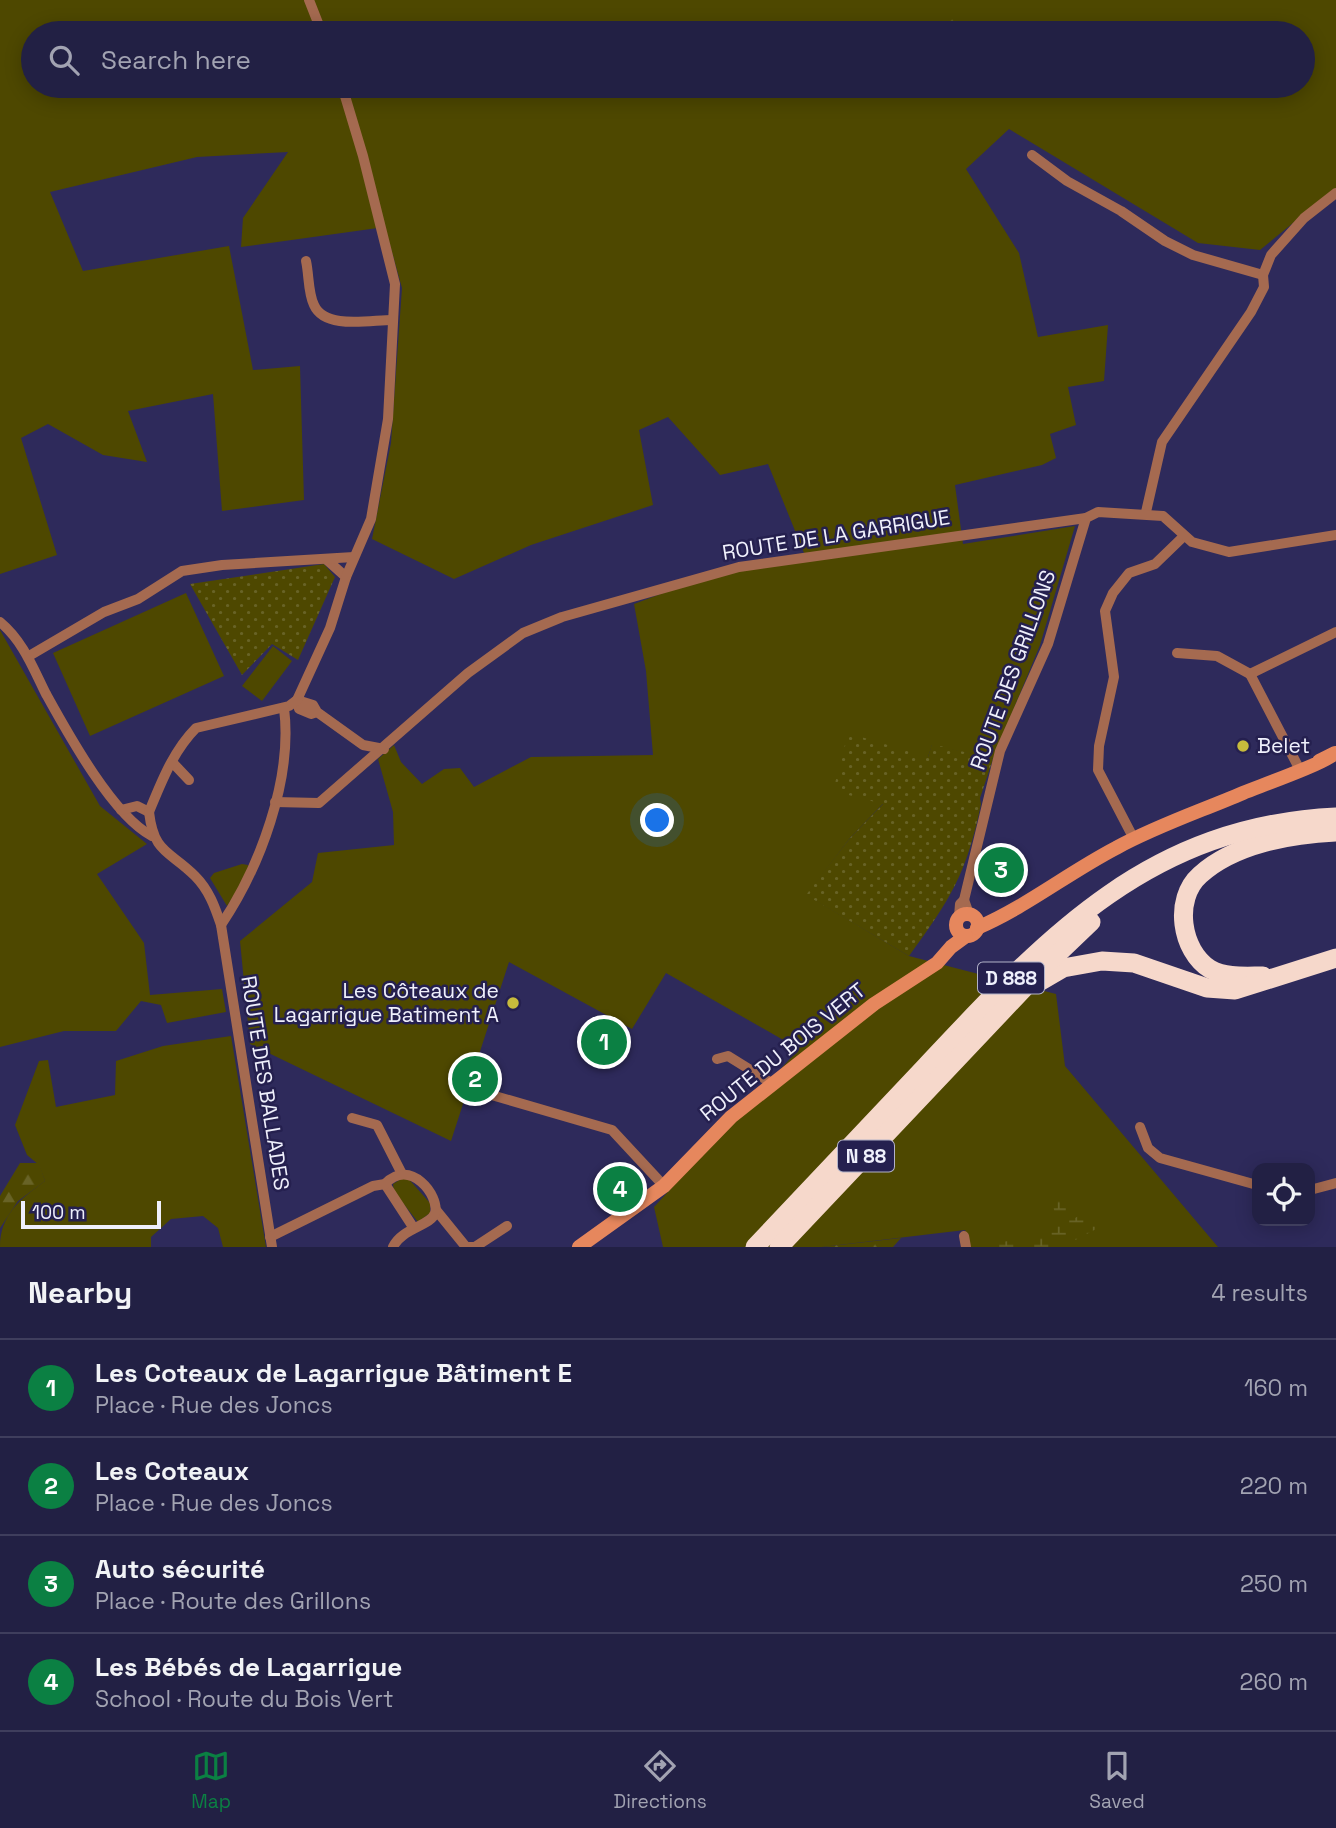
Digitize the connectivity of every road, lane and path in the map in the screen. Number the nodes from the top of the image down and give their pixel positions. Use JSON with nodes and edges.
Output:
{"nodes":[{"id":1,"x":309,"y":0,"type":"edge"},
{"id":2,"x":317,"y":21,"type":"edge"},
{"id":3,"x":345,"y":98,"type":"edge"},
{"id":4,"x":1032,"y":155,"type":"dead end"},
{"id":5,"x":1336,"y":193,"type":"edge"},
{"id":6,"x":306,"y":261,"type":"dead end"},
{"id":7,"x":1263,"y":275,"type":"junction"},
{"id":8,"x":392,"y":320,"type":"junction"},
{"id":9,"x":1146,"y":512,"type":"junction"},
{"id":10,"x":1086,"y":518,"type":"junction"},
{"id":11,"x":1336,"y":535,"type":"edge"},
{"id":12,"x":1184,"y":536,"type":"junction"},
{"id":13,"x":354,"y":557,"type":"junction"},
{"id":14,"x":327,"y":560,"type":"junction"},
{"id":15,"x":346,"y":577,"type":"junction"},
{"id":16,"x":0,"y":622,"type":"edge"},
{"id":17,"x":1336,"y":632,"type":"edge"},
{"id":18,"x":1177,"y":653,"type":"dead end"},
{"id":19,"x":29,"y":656,"type":"junction"},
{"id":20,"x":1250,"y":674,"type":"junction"},
{"id":21,"x":297,"y":700,"type":"junction"},
{"id":22,"x":284,"y":708,"type":"junction"},
{"id":23,"x":384,"y":749,"type":"junction"},
{"id":24,"x":1335,"y":752,"type":"edge"},
{"id":25,"x":172,"y":762,"type":"junction"},
{"id":26,"x":1300,"y":770,"type":"junction"},
{"id":27,"x":189,"y":780,"type":"dead end"},
{"id":28,"x":275,"y":802,"type":"junction"},
{"id":29,"x":121,"y":810,"type":"junction"},
{"id":30,"x":149,"y":812,"type":"junction"},
{"id":31,"x":1336,"y":817,"type":"edge"},
{"id":32,"x":1336,"y":829,"type":"edge"},
{"id":33,"x":152,"y":836,"type":"junction"},
{"id":34,"x":1134,"y":839,"type":"junction"},
{"id":35,"x":967,"y":920,"type":"junction"},
{"id":36,"x":221,"y":925,"type":"junction"},
{"id":37,"x":1336,"y":958,"type":"edge"},
{"id":38,"x":1274,"y":977,"type":"junction"},
{"id":39,"x":717,"y":1059,"type":"dead end"},
{"id":40,"x":952,"y":1065,"type":"junction"},
{"id":41,"x":773,"y":1084,"type":"junction"},
{"id":42,"x":471,"y":1089,"type":"dead end"},
{"id":43,"x":352,"y":1118,"type":"dead end"},
{"id":44,"x":1140,"y":1127,"type":"dead end"},
{"id":45,"x":401,"y":1172,"type":"junction"},
{"id":46,"x":1336,"y":1183,"type":"edge"},
{"id":47,"x":385,"y":1184,"type":"junction"},
{"id":48,"x":1252,"y":1184,"type":"edge"},
{"id":49,"x":664,"y":1186,"type":"junction"},
{"id":50,"x":1315,"y":1189,"type":"edge"},
{"id":51,"x":436,"y":1210,"type":"junction"},
{"id":52,"x":507,"y":1226,"type":"dead end"},
{"id":53,"x":413,"y":1227,"type":"junction"},
{"id":54,"x":271,"y":1242,"type":"edge"},
{"id":55,"x":393,"y":1247,"type":"edge"},
{"id":56,"x":579,"y":1247,"type":"edge"},
{"id":57,"x":755,"y":1247,"type":"edge"},
{"id":58,"x":779,"y":1247,"type":"edge"}],
"edges":[{"from":1,"to":2,"type":"street"},
{"from":3,"to":8,"type":"street"},
{"from":4,"to":7,"type":"street"},
{"from":5,"to":7,"type":"street"},
{"from":6,"to":8,"type":"street"},
{"from":7,"to":9,"type":"street"},
{"from":8,"to":13,"type":"street"},
{"from":9,"to":10,"type":"street"},
{"from":9,"to":12,"type":"street"},
{"from":10,"to":23,"type":"street","name":"ROUTE DE LA GARRIGUE"},
{"from":10,"to":35,"type":"street","name":"ROUTE DES GRILLONS"},
{"from":11,"to":12,"type":"street"},
{"from":12,"to":34,"type":"street"},
{"from":13,"to":14,"type":"street"},
{"from":13,"to":15,"type":"street"},
{"from":14,"to":15,"type":"street"},
{"from":14,"to":19,"type":"street"},
{"from":15,"to":21,"type":"street"},
{"from":16,"to":19,"type":"street","name":"ROUTE DES BALLADES"},
{"from":17,"to":20,"type":"street"},
{"from":18,"to":20,"type":"street"},
{"from":19,"to":29,"type":"street","name":"ROUTE DES BALLADES"},
{"from":20,"to":26,"type":"street"},
{"from":21,"to":22,"type":"street"},
{"from":21,"to":23,"type":"street"},
{"from":22,"to":25,"type":"street"},
{"from":22,"to":28,"type":"street"},
{"from":23,"to":28,"type":"street","name":"ROUTE DE LA GARRIGUE"},
{"from":24,"to":26,"type":"street"},
{"from":25,"to":27,"type":"street"},
{"from":25,"to":30,"type":"street"},
{"from":26,"to":34,"type":"street"},
{"from":28,"to":36,"type":"street"},
{"from":29,"to":30,"type":"street"},
{"from":29,"to":33,"type":"street","name":"ROUTE DES BALLADES"},
{"from":30,"to":33,"type":"street"},
{"from":31,"to":57,"type":"highway","number":"D 888"},
{"from":32,"to":38,"type":"highway"},
{"from":32,"to":40,"type":"highway","number":"D 888"},
{"from":33,"to":36,"type":"street","name":"ROUTE DES BALLADES"},
{"from":34,"to":35,"type":"street"},
{"from":35,"to":41,"type":"street","name":"ROUTE DU BOIS VERT"},
{"from":36,"to":54,"type":"street","name":"ROUTE DES BALLADES"},
{"from":37,"to":38,"type":"highway"},
{"from":38,"to":40,"type":"highway"},
{"from":39,"to":41,"type":"street"},
{"from":40,"to":58,"type":"highway","number":"N 88"},
{"from":41,"to":49,"type":"street","name":"ROUTE DU BOIS VERT"},
{"from":42,"to":49,"type":"street"},
{"from":43,"to":45,"type":"street"},
{"from":44,"to":48,"type":"street"},
{"from":45,"to":47,"type":"street"},
{"from":45,"to":51,"type":"street"},
{"from":46,"to":50,"type":"street"},
{"from":47,"to":53,"type":"street"},
{"from":47,"to":54,"type":"street"},
{"from":49,"to":56,"type":"street","name":"ROUTE DU BOIS VERT"},
{"from":51,"to":52,"type":"street"},
{"from":51,"to":53,"type":"street"},
{"from":53,"to":55,"type":"street"}]}
